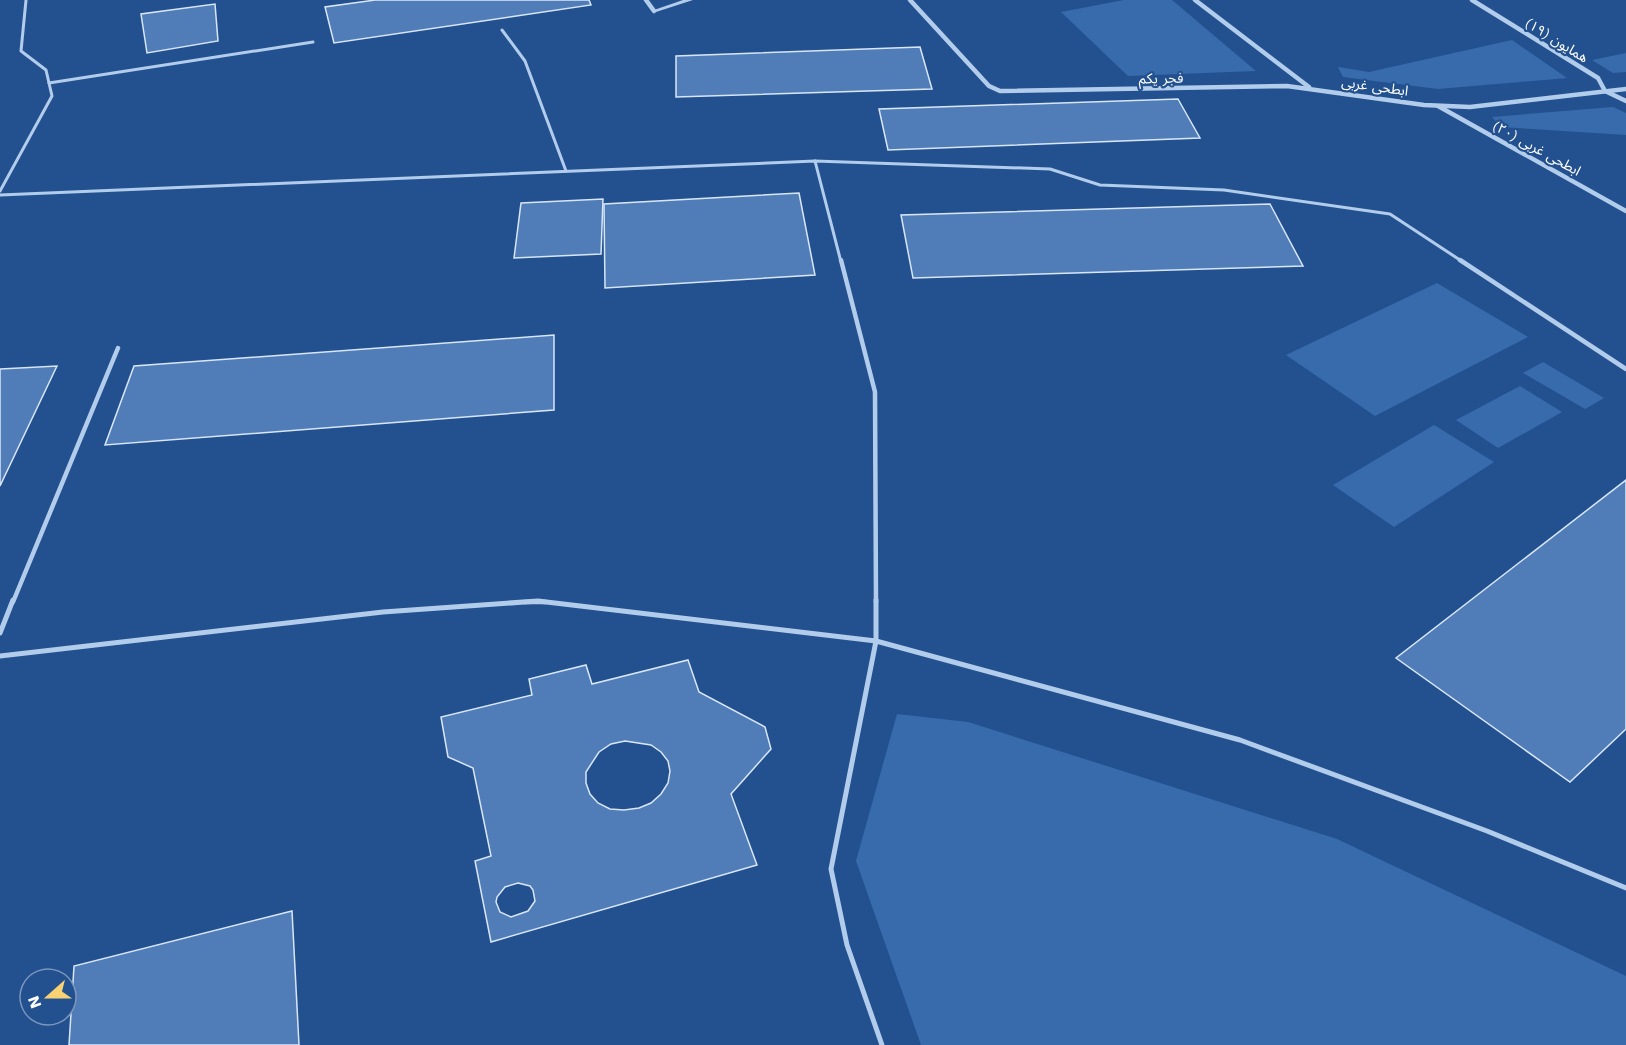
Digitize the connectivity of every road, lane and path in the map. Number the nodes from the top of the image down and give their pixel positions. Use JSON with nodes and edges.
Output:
{"nodes":[{"id":1,"x":26,"y":0,"type":"edge"},
{"id":2,"x":646,"y":0,"type":"edge"},
{"id":3,"x":690,"y":0,"type":"edge"},
{"id":4,"x":910,"y":0,"type":"edge"},
{"id":5,"x":1195,"y":0,"type":"edge"},
{"id":6,"x":1472,"y":0,"type":"edge"},
{"id":7,"x":654,"y":11,"type":"joint"},
{"id":8,"x":502,"y":30,"type":"dead end"},
{"id":9,"x":314,"y":42,"type":"dead end"},
{"id":10,"x":49,"y":83,"type":"junction"},
{"id":11,"x":1310,"y":87,"type":"junction"},
{"id":12,"x":1626,"y":89,"type":"edge"},
{"id":13,"x":1605,"y":91,"type":"junction"},
{"id":14,"x":1626,"y":101,"type":"edge"},
{"id":15,"x":1437,"y":105,"type":"junction"},
{"id":16,"x":815,"y":161,"type":"junction"},
{"id":17,"x":566,"y":171,"type":"junction"},
{"id":18,"x":0,"y":193,"type":"edge"},
{"id":19,"x":1626,"y":211,"type":"edge"},
{"id":20,"x":118,"y":348,"type":"dead end"},
{"id":21,"x":1626,"y":369,"type":"edge"},
{"id":22,"x":0,"y":633,"type":"edge"},
{"id":23,"x":876,"y":641,"type":"junction"},
{"id":24,"x":0,"y":656,"type":"edge"},
{"id":25,"x":1626,"y":888,"type":"edge"},
{"id":26,"x":882,"y":1045,"type":"edge"}],
"edges":[{"from":1,"to":10,"type":"lane"},
{"from":2,"to":7,"type":"street"},
{"from":3,"to":7,"type":"street"},
{"from":4,"to":11,"type":"street","name":"فجر یکم"},
{"from":5,"to":11,"type":"street"},
{"from":6,"to":13,"type":"street","name":"همایون (۱۹)"},
{"from":8,"to":17,"type":"lane"},
{"from":9,"to":10,"type":"lane"},
{"from":10,"to":18,"type":"lane"},
{"from":11,"to":15,"type":"street","name":"ابطحی غربی"},
{"from":12,"to":13,"type":"street"},
{"from":13,"to":14,"type":"street","name":"همایون (۱۹)"},
{"from":13,"to":15,"type":"street"},
{"from":15,"to":19,"type":"street","name":"ابطحی غربی (۲۰)"},
{"from":16,"to":17,"type":"lane"},
{"from":16,"to":21,"type":"lane"},
{"from":16,"to":23,"type":"lane"},
{"from":17,"to":18,"type":"lane"},
{"from":20,"to":22,"type":"lane"},
{"from":23,"to":24,"type":"lane"},
{"from":23,"to":25,"type":"lane"},
{"from":23,"to":26,"type":"lane"}]}
